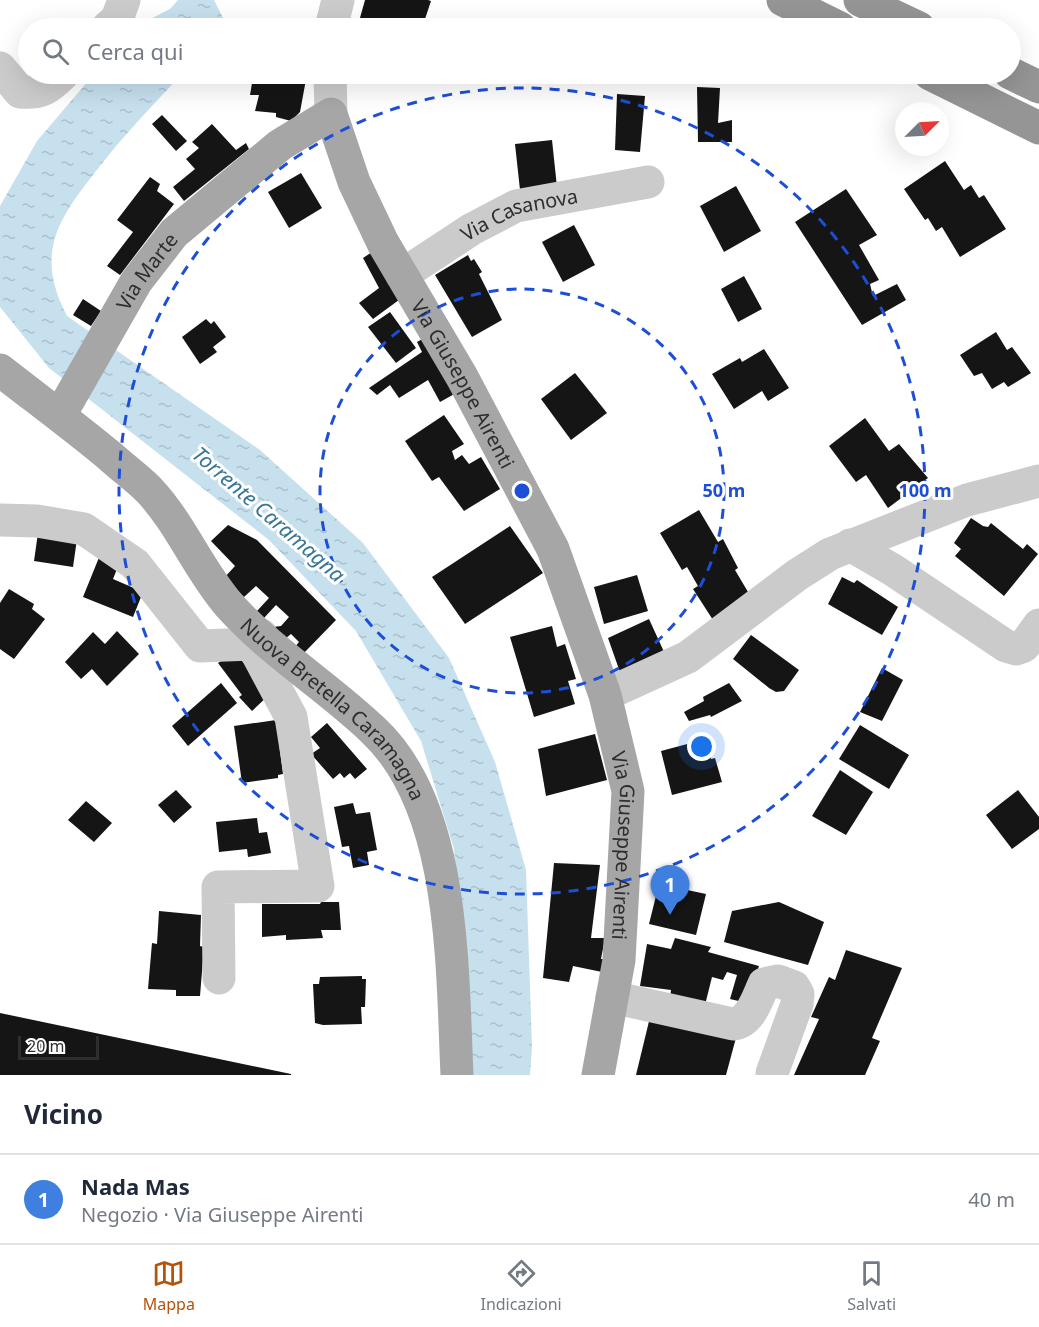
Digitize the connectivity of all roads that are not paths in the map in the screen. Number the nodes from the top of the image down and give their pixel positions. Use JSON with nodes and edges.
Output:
{"nodes":[{"id":1,"x":124,"y":0,"type":"edge"},
{"id":2,"x":338,"y":0,"type":"edge"},
{"id":3,"x":783,"y":0,"type":"edge"},
{"id":4,"x":860,"y":0,"type":"edge"},
{"id":5,"x":117,"y":18,"type":"edge"},
{"id":6,"x":334,"y":18,"type":"edge"},
{"id":7,"x":820,"y":18,"type":"edge"},
{"id":8,"x":898,"y":18,"type":"edge"},
{"id":9,"x":0,"y":68,"type":"edge"},
{"id":10,"x":1021,"y":78,"type":"edge"},
{"id":11,"x":52,"y":84,"type":"edge"},
{"id":12,"x":330,"y":84,"type":"edge"},
{"id":13,"x":950,"y":84,"type":"edge"},
{"id":14,"x":1039,"y":87,"type":"edge"},
{"id":15,"x":330,"y":114,"type":"junction"},
{"id":16,"x":1039,"y":128,"type":"edge"},
{"id":17,"x":648,"y":182,"type":"dead end"},
{"id":18,"x":402,"y":275,"type":"junction"},
{"id":19,"x":0,"y":370,"type":"edge"},
{"id":20,"x":60,"y":415,"type":"junction"},
{"id":21,"x":1039,"y":481,"type":"edge"},
{"id":22,"x":0,"y":520,"type":"edge"},
{"id":23,"x":850,"y":545,"type":"junction"},
{"id":24,"x":1039,"y":625,"type":"edge"},
{"id":25,"x":256,"y":639,"type":"junction"},
{"id":26,"x":605,"y":695,"type":"junction"},
{"id":27,"x":219,"y":978,"type":"dead end"},
{"id":28,"x":612,"y":997,"type":"junction"},
{"id":29,"x":772,"y":1073,"type":"dead end"},
{"id":30,"x":457,"y":1075,"type":"edge"},
{"id":31,"x":598,"y":1075,"type":"edge"}],
"edges":[{"from":1,"to":5,"type":"street"},
{"from":2,"to":6,"type":"street"},
{"from":3,"to":7,"type":"highway"},
{"from":4,"to":8,"type":"highway"},
{"from":9,"to":11,"type":"street"},
{"from":10,"to":14,"type":"highway"},
{"from":12,"to":15,"type":"street","name":"Via Giuseppe Airenti"},
{"from":13,"to":16,"type":"highway"},
{"from":15,"to":18,"type":"main road","name":"Via Giuseppe Airenti"},
{"from":15,"to":20,"type":"main road","name":"Via Marte"},
{"from":17,"to":18,"type":"street","name":"Via Casanova"},
{"from":18,"to":26,"type":"main road","name":"Via Giuseppe Airenti"},
{"from":19,"to":20,"type":"main road"},
{"from":20,"to":25,"type":"main road","name":"Nuova Bretella Caramagna"},
{"from":21,"to":23,"type":"street"},
{"from":22,"to":25,"type":"street"},
{"from":23,"to":24,"type":"street"},
{"from":23,"to":26,"type":"street"},
{"from":25,"to":27,"type":"street"},
{"from":25,"to":30,"type":"main road","name":"Nuova Bretella Caramagna"},
{"from":26,"to":28,"type":"main road","name":"Via Giuseppe Airenti"},
{"from":28,"to":29,"type":"street"},
{"from":28,"to":31,"type":"main road","name":"Via Giuseppe Airenti"}]}
